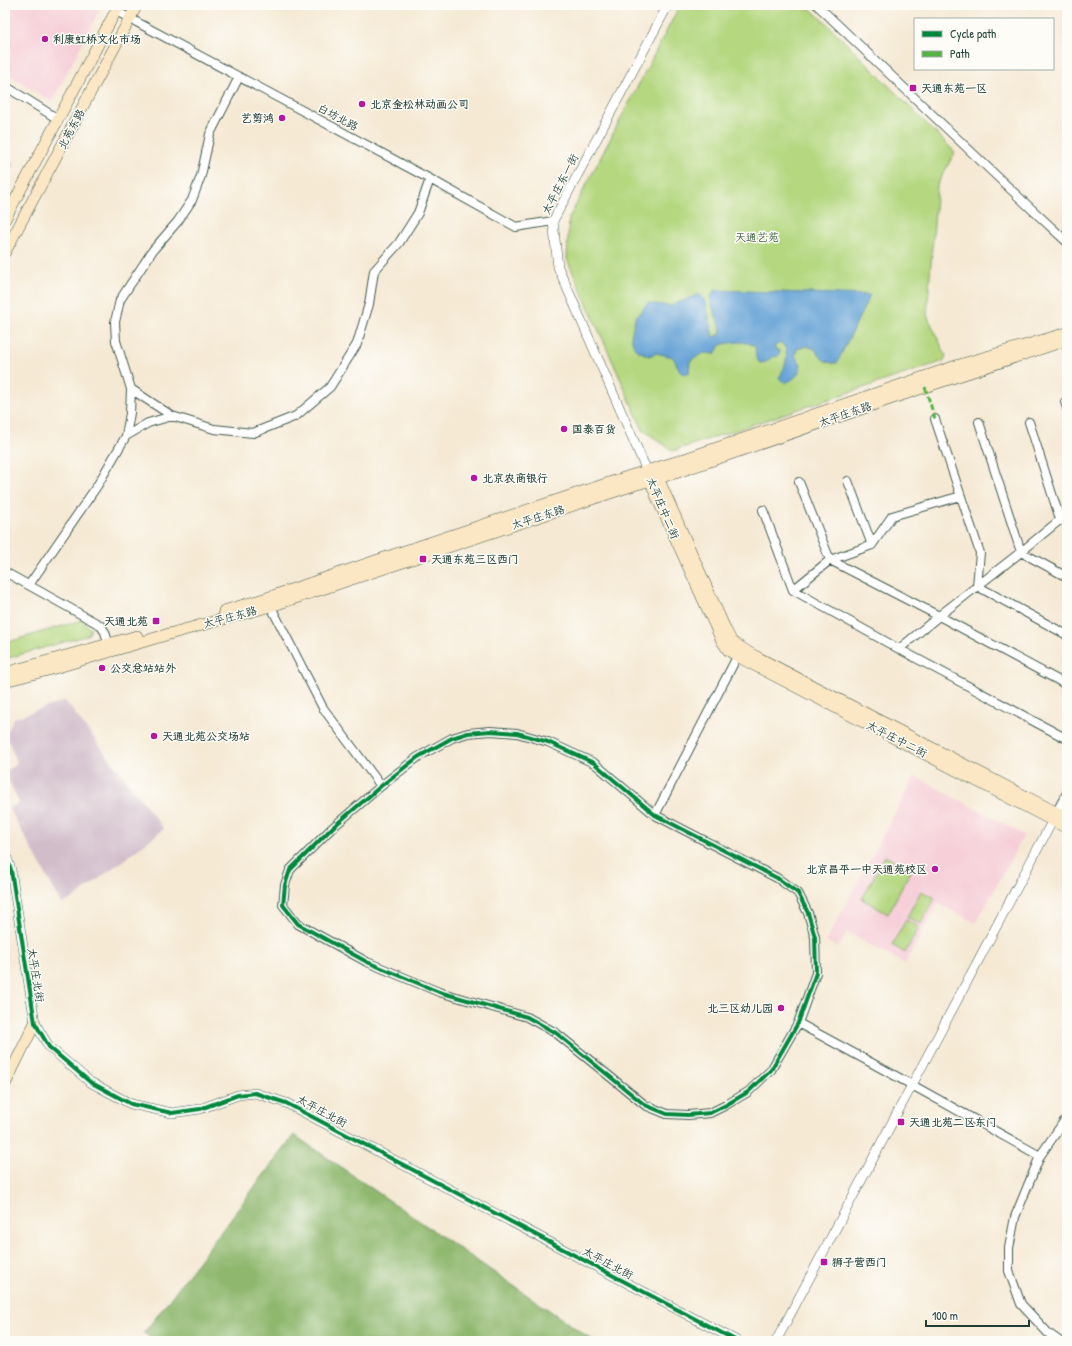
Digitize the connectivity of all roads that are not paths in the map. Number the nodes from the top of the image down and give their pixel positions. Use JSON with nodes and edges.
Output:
{"nodes":[{"id":1,"x":137,"y":5,"type":"edge"},
{"id":2,"x":668,"y":5,"type":"edge"},
{"id":3,"x":817,"y":5,"type":"edge"},
{"id":4,"x":118,"y":8,"type":"edge"},
{"id":5,"x":130,"y":18,"type":"junction"},
{"id":6,"x":239,"y":77,"type":"junction"},
{"id":7,"x":5,"y":86,"type":"edge"},
{"id":8,"x":58,"y":119,"type":"junction"},
{"id":9,"x":430,"y":179,"type":"junction"},
{"id":10,"x":5,"y":219,"type":"edge"},
{"id":11,"x":553,"y":221,"type":"junction"},
{"id":12,"x":1067,"y":242,"type":"edge"},
{"id":13,"x":5,"y":252,"type":"edge"},
{"id":14,"x":1067,"y":333,"type":"edge"},
{"id":15,"x":1067,"y":340,"type":"edge"},
{"id":16,"x":130,"y":389,"type":"junction"},
{"id":17,"x":172,"y":416,"type":"junction"},
{"id":18,"x":935,"y":419,"type":"dead end"},
{"id":19,"x":979,"y":422,"type":"dead end"},
{"id":20,"x":1029,"y":422,"type":"dead end"},
{"id":21,"x":126,"y":436,"type":"junction"},
{"id":22,"x":652,"y":477,"type":"junction"},
{"id":23,"x":848,"y":481,"type":"dead end"},
{"id":24,"x":799,"y":482,"type":"dead end"},
{"id":25,"x":961,"y":496,"type":"junction"},
{"id":26,"x":763,"y":510,"type":"dead end"},
{"id":27,"x":1067,"y":514,"type":"edge"},
{"id":28,"x":1064,"y":521,"type":"edge"},
{"id":29,"x":872,"y":546,"type":"junction"},
{"id":30,"x":1020,"y":552,"type":"junction"},
{"id":31,"x":830,"y":560,"type":"junction"},
{"id":32,"x":5,"y":572,"type":"edge"},
{"id":33,"x":1067,"y":577,"type":"edge"},
{"id":34,"x":29,"y":585,"type":"junction"},
{"id":35,"x":977,"y":586,"type":"junction"},
{"id":36,"x":793,"y":590,"type":"junction"},
{"id":37,"x":269,"y":602,"type":"junction"},
{"id":38,"x":939,"y":616,"type":"junction"},
{"id":39,"x":1067,"y":635,"type":"edge"},
{"id":40,"x":110,"y":648,"type":"junction"},
{"id":41,"x":899,"y":649,"type":"junction"},
{"id":42,"x":739,"y":652,"type":"junction"},
{"id":43,"x":5,"y":673,"type":"edge"},
{"id":44,"x":5,"y":681,"type":"edge"},
{"id":45,"x":1067,"y":685,"type":"edge"},
{"id":46,"x":1067,"y":739,"type":"edge"},
{"id":47,"x":381,"y":786,"type":"junction"},
{"id":48,"x":1067,"y":793,"type":"edge"},
{"id":49,"x":655,"y":815,"type":"junction"},
{"id":50,"x":1054,"y":816,"type":"junction"},
{"id":51,"x":1067,"y":818,"type":"edge"},
{"id":52,"x":1067,"y":828,"type":"edge"},
{"id":53,"x":5,"y":852,"type":"edge"},
{"id":54,"x":35,"y":1023,"type":"junction"},
{"id":55,"x":798,"y":1023,"type":"junction"},
{"id":56,"x":5,"y":1084,"type":"edge"},
{"id":57,"x":912,"y":1085,"type":"junction"},
{"id":58,"x":1067,"y":1117,"type":"edge"},
{"id":59,"x":1040,"y":1156,"type":"junction"},
{"id":60,"x":737,"y":1341,"type":"edge"},
{"id":61,"x":776,"y":1341,"type":"edge"},
{"id":62,"x":1059,"y":1341,"type":"edge"}],
"edges":[{"from":1,"to":5,"type":"main road","name":"北苑东路"},
{"from":2,"to":11,"type":"street","name":"太平庄东一街"},
{"from":3,"to":12,"type":"street"},
{"from":4,"to":5,"type":"street","name":"白坊北路"},
{"from":4,"to":8,"type":"main road","name":"北苑东路"},
{"from":5,"to":6,"type":"street","name":"白坊北路"},
{"from":5,"to":13,"type":"main road","name":"北苑东路"},
{"from":6,"to":9,"type":"street","name":"白坊北路"},
{"from":6,"to":16,"type":"street"},
{"from":7,"to":8,"type":"street"},
{"from":8,"to":10,"type":"main road","name":"北苑东路"},
{"from":9,"to":11,"type":"street","name":"白坊北路"},
{"from":9,"to":17,"type":"street"},
{"from":11,"to":22,"type":"street","name":"太平庄东一街"},
{"from":14,"to":22,"type":"main road","name":"太平庄东路"},
{"from":15,"to":22,"type":"main road","name":"太平庄东路"},
{"from":16,"to":17,"type":"street"},
{"from":16,"to":21,"type":"street"},
{"from":17,"to":21,"type":"street"},
{"from":18,"to":25,"type":"street"},
{"from":19,"to":30,"type":"street"},
{"from":20,"to":28,"type":"street"},
{"from":21,"to":34,"type":"street"},
{"from":22,"to":37,"type":"main road","name":"太平庄东路"},
{"from":22,"to":42,"type":"main road","name":"太平庄中二街"},
{"from":23,"to":29,"type":"street"},
{"from":24,"to":31,"type":"street"},
{"from":25,"to":29,"type":"street"},
{"from":25,"to":35,"type":"street"},
{"from":26,"to":36,"type":"street"},
{"from":27,"to":28,"type":"street"},
{"from":28,"to":30,"type":"street"},
{"from":29,"to":31,"type":"street"},
{"from":30,"to":33,"type":"street"},
{"from":30,"to":35,"type":"street"},
{"from":31,"to":36,"type":"street"},
{"from":31,"to":38,"type":"street"},
{"from":32,"to":34,"type":"street"},
{"from":34,"to":40,"type":"street"},
{"from":35,"to":38,"type":"street"},
{"from":35,"to":39,"type":"street"},
{"from":36,"to":41,"type":"street"},
{"from":37,"to":40,"type":"main road","name":"太平庄东路"},
{"from":37,"to":47,"type":"street"},
{"from":38,"to":41,"type":"street"},
{"from":38,"to":45,"type":"street"},
{"from":40,"to":43,"type":"main road","name":"太平庄东路"},
{"from":40,"to":44,"type":"main road","name":"太平庄东路"},
{"from":41,"to":46,"type":"street"},
{"from":42,"to":49,"type":"street"},
{"from":42,"to":50,"type":"main road","name":"太平庄中二街"},
{"from":47,"to":49,"type":"street"},
{"from":47,"to":55,"type":"street"},
{"from":48,"to":50,"type":"street"},
{"from":49,"to":55,"type":"street"},
{"from":50,"to":51,"type":"main road","name":"太平庄中二街"},
{"from":50,"to":52,"type":"main road","name":"太平庄中二街"},
{"from":50,"to":57,"type":"street"},
{"from":53,"to":54,"type":"street","name":"太平庄北街"},
{"from":54,"to":56,"type":"main road"},
{"from":54,"to":60,"type":"street","name":"太平庄北街"},
{"from":55,"to":57,"type":"street"},
{"from":57,"to":59,"type":"street"},
{"from":57,"to":61,"type":"street"},
{"from":58,"to":59,"type":"street"},
{"from":59,"to":62,"type":"street"}]}
